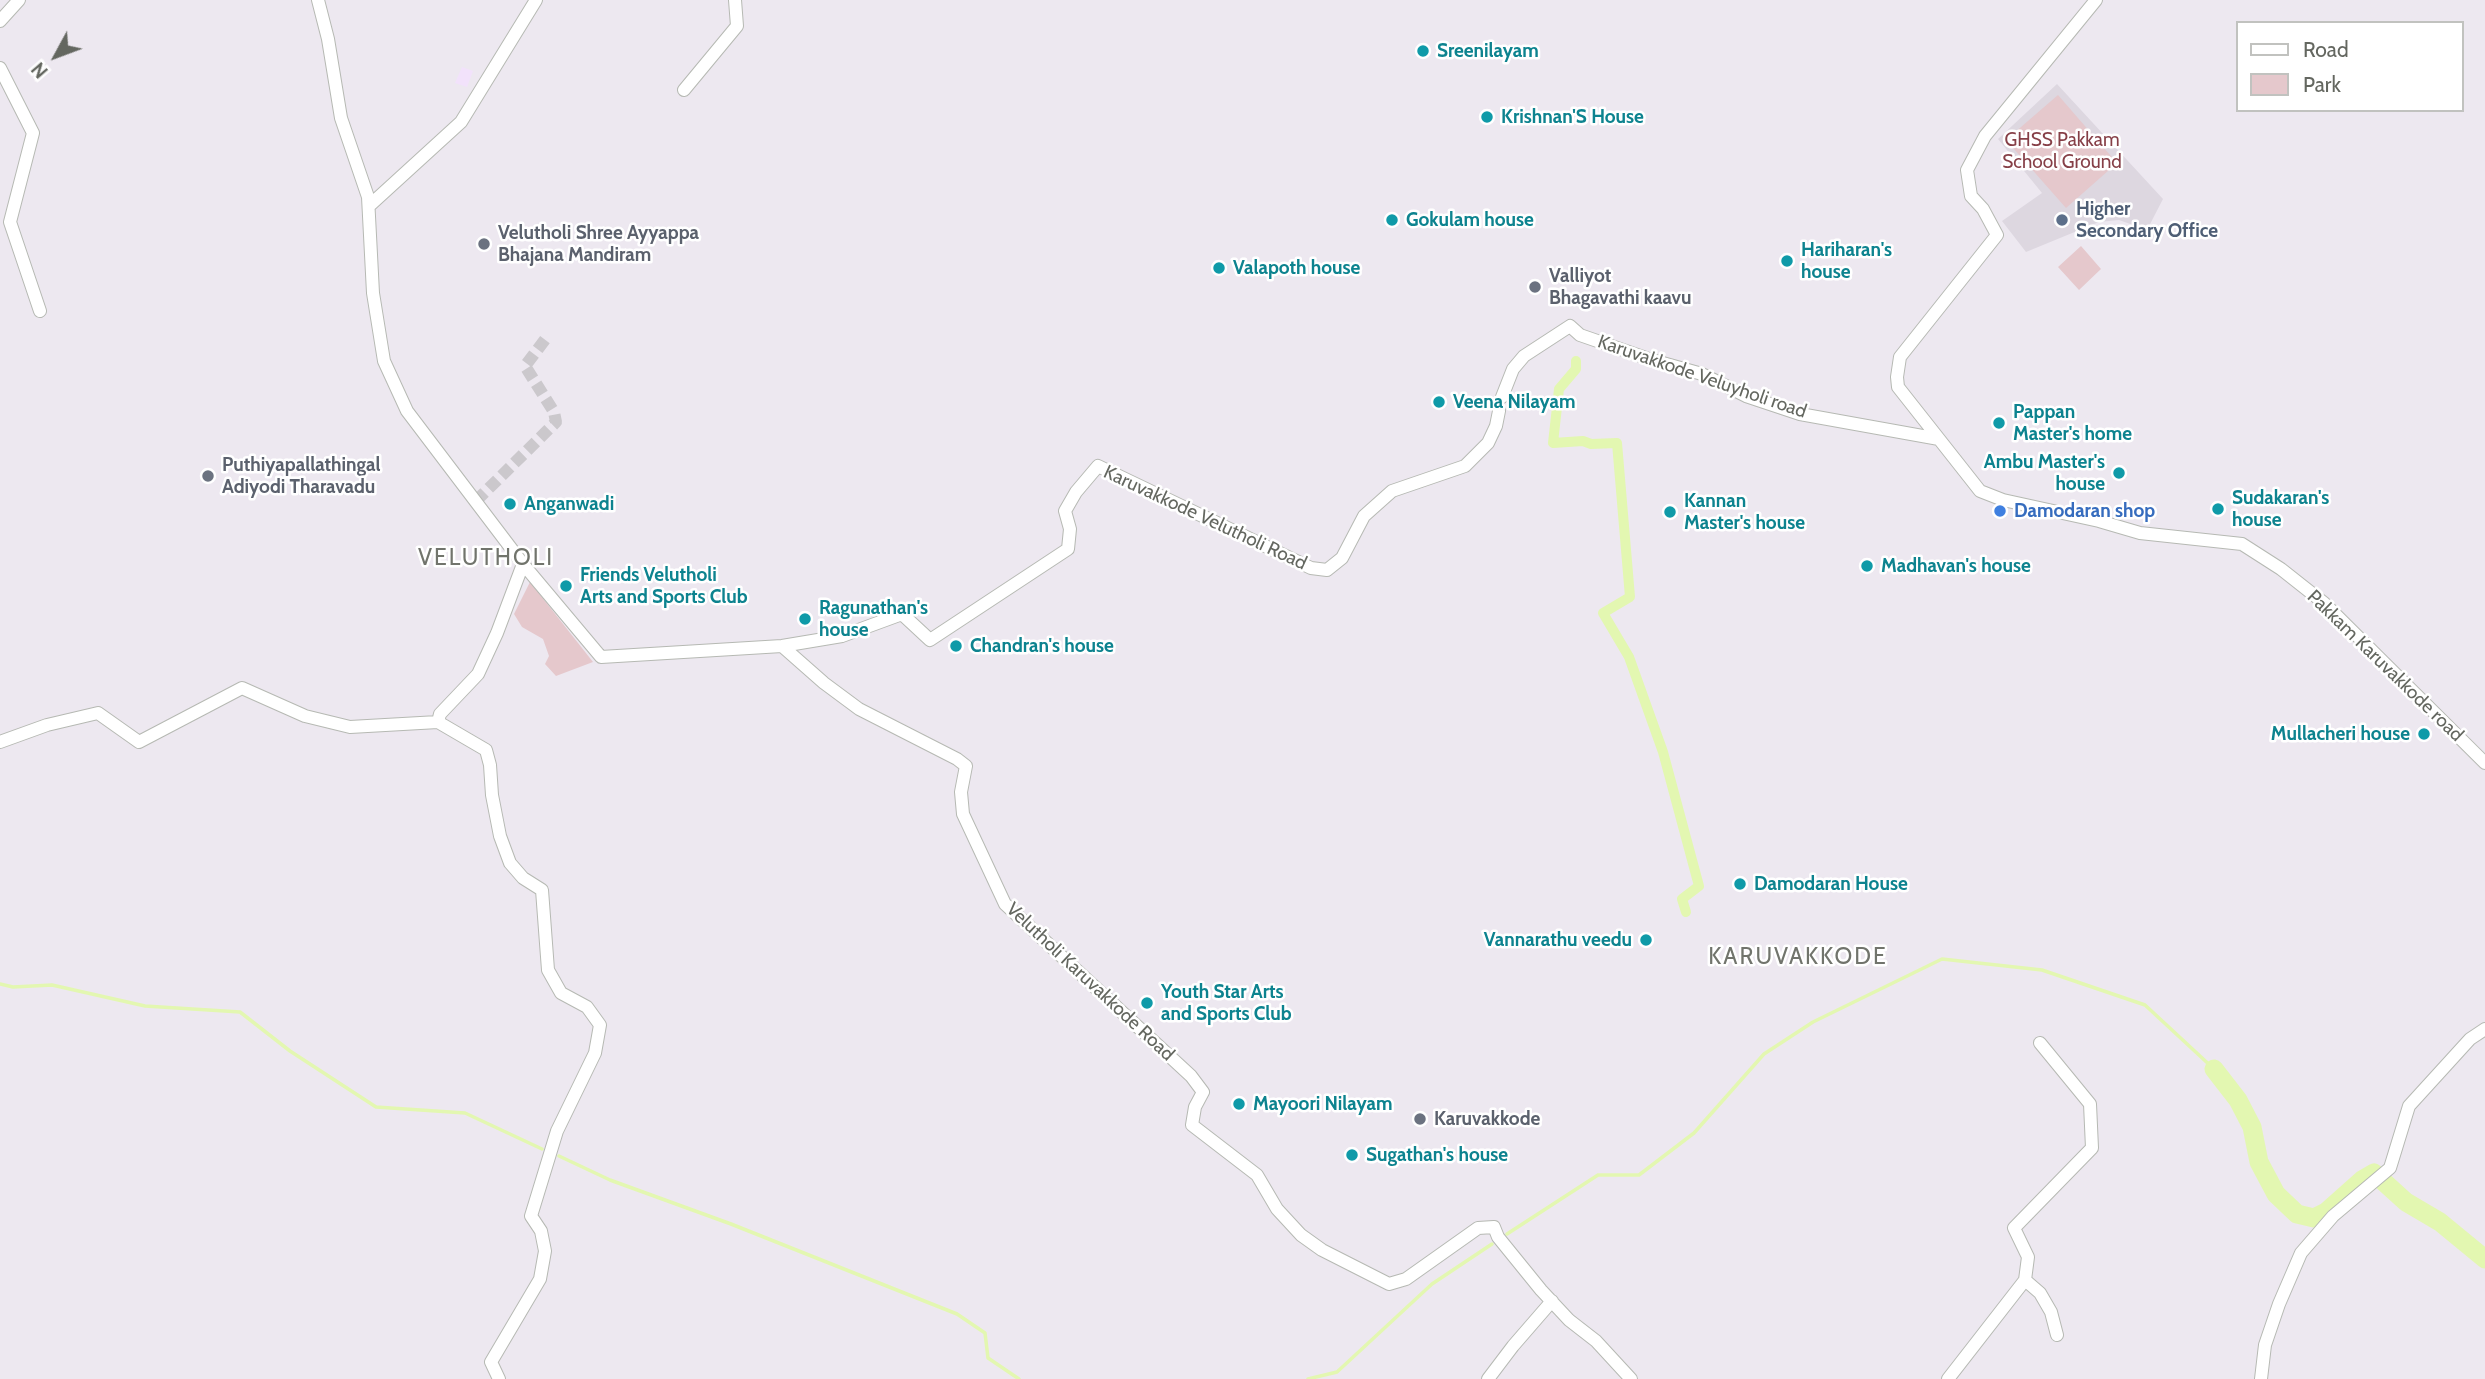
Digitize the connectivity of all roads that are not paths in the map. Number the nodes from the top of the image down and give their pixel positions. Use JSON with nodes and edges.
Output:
{"nodes":[{"id":1,"x":19,"y":0,"type":"edge"},
{"id":2,"x":318,"y":0,"type":"edge"},
{"id":3,"x":536,"y":0,"type":"edge"},
{"id":4,"x":735,"y":0,"type":"edge"},
{"id":5,"x":2096,"y":0,"type":"edge"},
{"id":6,"x":0,"y":21,"type":"edge"},
{"id":7,"x":0,"y":68,"type":"edge"},
{"id":8,"x":684,"y":90,"type":"dead end"},
{"id":9,"x":369,"y":206,"type":"junction"},
{"id":10,"x":40,"y":311,"type":"dead end"},
{"id":11,"x":1502,"y":397,"type":"dead end"},
{"id":12,"x":1499,"y":411,"type":"dead end"},
{"id":13,"x":1939,"y":439,"type":"junction"},
{"id":14,"x":523,"y":564,"type":"junction"},
{"id":15,"x":782,"y":646,"type":"junction"},
{"id":16,"x":438,"y":722,"type":"junction"},
{"id":17,"x":0,"y":742,"type":"edge"},
{"id":18,"x":2485,"y":763,"type":"edge"},
{"id":19,"x":2485,"y":1028,"type":"edge"},
{"id":20,"x":2039,"y":1043,"type":"dead end"},
{"id":21,"x":2025,"y":1280,"type":"junction"},
{"id":22,"x":1552,"y":1301,"type":"junction"},
{"id":23,"x":2057,"y":1335,"type":"dead end"},
{"id":24,"x":499,"y":1379,"type":"edge"},
{"id":25,"x":1488,"y":1379,"type":"edge"},
{"id":26,"x":1631,"y":1379,"type":"edge"},
{"id":27,"x":1948,"y":1379,"type":"edge"},
{"id":28,"x":2262,"y":1379,"type":"edge"}],
"edges":[{"from":1,"to":6,"type":"street"},
{"from":2,"to":9,"type":"street"},
{"from":3,"to":9,"type":"street"},
{"from":4,"to":8,"type":"street"},
{"from":5,"to":13,"type":"street","name":"Pakkam Karuvakkode road"},
{"from":7,"to":10,"type":"street"},
{"from":9,"to":14,"type":"street"},
{"from":11,"to":13,"type":"street","name":"Karuvakkode Veluyholi road"},
{"from":12,"to":15,"type":"street","name":"Karuvakkode Velutholi Road"},
{"from":13,"to":18,"type":"street","name":"Pakkam Karuvakkode road"},
{"from":14,"to":15,"type":"street","name":"Karuvakkode Velutholi Road"},
{"from":14,"to":16,"type":"street"},
{"from":15,"to":22,"type":"street","name":"Velutholi Karuvakkode Road"},
{"from":16,"to":17,"type":"street"},
{"from":16,"to":24,"type":"street"},
{"from":19,"to":28,"type":"street"},
{"from":20,"to":21,"type":"street"},
{"from":21,"to":23,"type":"street"},
{"from":21,"to":27,"type":"street"},
{"from":22,"to":25,"type":"street"},
{"from":22,"to":26,"type":"street"}]}
